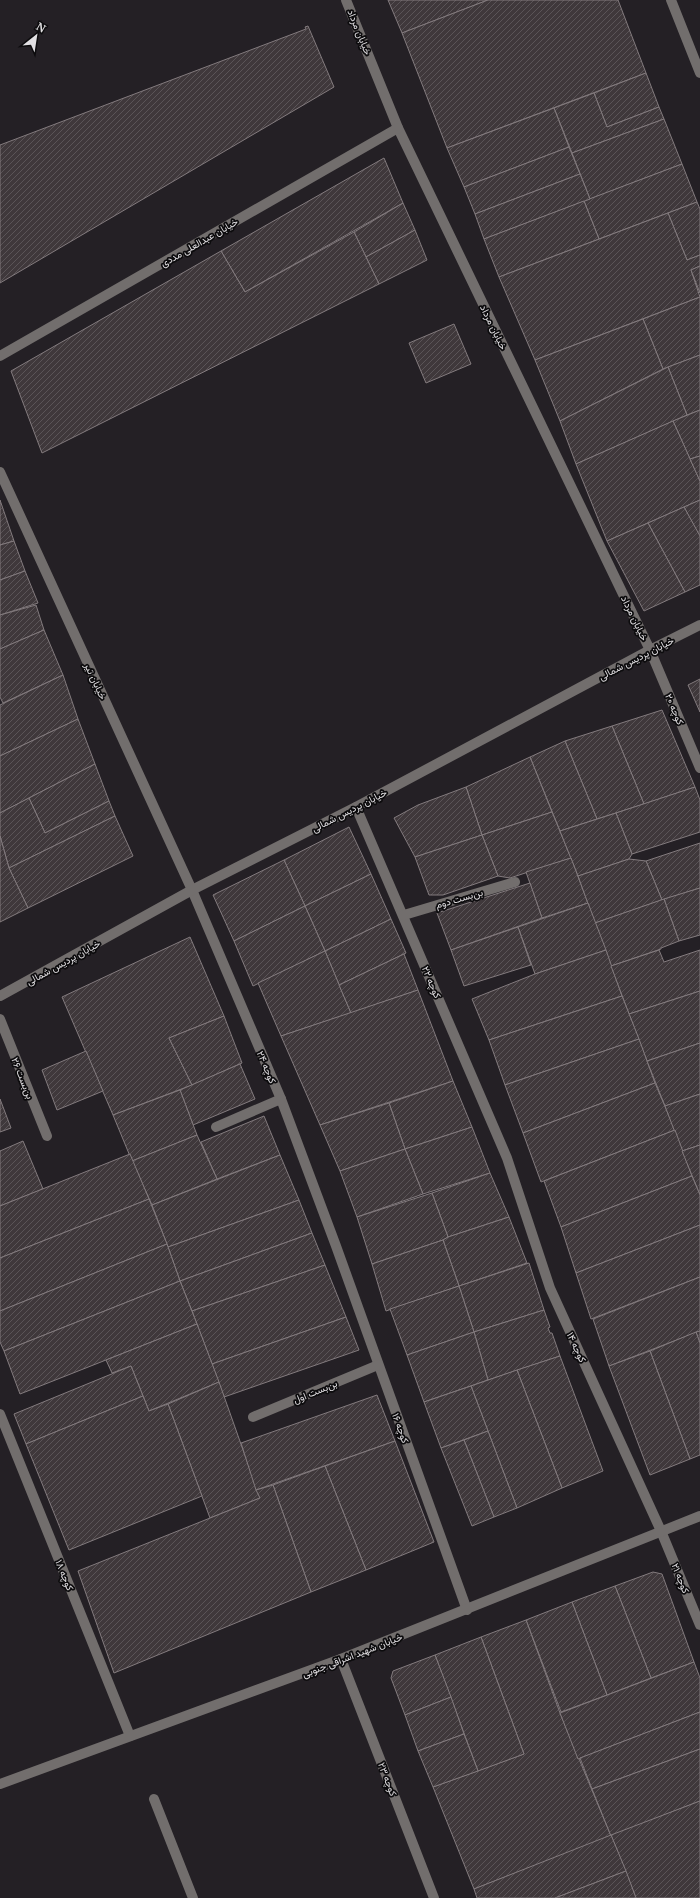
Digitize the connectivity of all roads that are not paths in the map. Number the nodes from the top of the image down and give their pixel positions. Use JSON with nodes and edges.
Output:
{"nodes":[{"id":1,"x":346,"y":0,"type":"edge"},
{"id":2,"x":671,"y":0,"type":"edge"},
{"id":3,"x":700,"y":73,"type":"edge"},
{"id":4,"x":398,"y":128,"type":"junction"},
{"id":5,"x":0,"y":356,"type":"edge"},
{"id":6,"x":0,"y":472,"type":"edge"},
{"id":7,"x":700,"y":625,"type":"edge"},
{"id":8,"x":650,"y":650,"type":"junction"},
{"id":9,"x":700,"y":768,"type":"edge"},
{"id":10,"x":356,"y":807,"type":"junction"},
{"id":11,"x":515,"y":882,"type":"dead end"},
{"id":12,"x":192,"y":890,"type":"junction"},
{"id":13,"x":404,"y":915,"type":"junction"},
{"id":14,"x":0,"y":996,"type":"edge"},
{"id":15,"x":0,"y":1019,"type":"edge"},
{"id":16,"x":280,"y":1099,"type":"junction"},
{"id":17,"x":216,"y":1127,"type":"dead end"},
{"id":18,"x":46,"y":1136,"type":"dead end"},
{"id":19,"x":507,"y":1158,"type":"joint"},
{"id":20,"x":336,"y":1246,"type":"joint"},
{"id":21,"x":378,"y":1365,"type":"junction"},
{"id":22,"x":0,"y":1414,"type":"edge"},
{"id":23,"x":253,"y":1417,"type":"dead end"},
{"id":24,"x":700,"y":1516,"type":"edge"},
{"id":25,"x":661,"y":1530,"type":"junction"},
{"id":26,"x":468,"y":1610,"type":"junction"},
{"id":27,"x":700,"y":1625,"type":"edge"},
{"id":28,"x":341,"y":1660,"type":"junction"},
{"id":29,"x":130,"y":1736,"type":"junction"},
{"id":30,"x":0,"y":1784,"type":"edge"},
{"id":31,"x":154,"y":1799,"type":"dead end"},
{"id":32,"x":193,"y":1898,"type":"edge"},
{"id":33,"x":434,"y":1898,"type":"edge"}],
"edges":[{"from":1,"to":4,"type":"street","name":"خیابان مرداد"},
{"from":2,"to":3,"type":"street"},
{"from":4,"to":5,"type":"street","name":"خیابان عبدالعلی مددی"},
{"from":4,"to":8,"type":"street","name":"خیابان مرداد"},
{"from":6,"to":12,"type":"street","name":"خیابان تیر"},
{"from":7,"to":8,"type":"street","name":"خیابان پردیس شمالی"},
{"from":8,"to":9,"type":"street","name":"کوچه ۲۰"},
{"from":8,"to":10,"type":"street","name":"خیابان پردیس شمالی"},
{"from":10,"to":12,"type":"street","name":"خیابان پردیس شمالی"},
{"from":10,"to":13,"type":"street","name":"کوچه ۲۲"},
{"from":11,"to":13,"type":"street","name":"بن‌بست دوم"},
{"from":12,"to":14,"type":"street","name":"خیابان پردیس شمالی"},
{"from":12,"to":16,"type":"street","name":"کوچه ۲۴"},
{"from":13,"to":19,"type":"street","name":"کوچه ۲۲"},
{"from":15,"to":18,"type":"street","name":"بن‌بست ۲۶"},
{"from":16,"to":17,"type":"street"},
{"from":16,"to":20,"type":"street","name":"کوچه ۲۴"},
{"from":19,"to":25,"type":"street","name":"کوچه ۱۴"},
{"from":20,"to":21,"type":"street","name":"کوچه ۱۶"},
{"from":21,"to":23,"type":"street","name":"بن‌بست اول"},
{"from":21,"to":26,"type":"street","name":"کوچه ۱۶"},
{"from":22,"to":29,"type":"street","name":"کوچه ۱۸"},
{"from":24,"to":25,"type":"street","name":"خیابان شهید اشراقی جنوبی"},
{"from":25,"to":26,"type":"street","name":"خیابان شهید اشراقی جنوبی"},
{"from":25,"to":27,"type":"street","name":"کوچه ۲۱"},
{"from":26,"to":28,"type":"street","name":"خیابان شهید اشراقی جنوبی"},
{"from":28,"to":29,"type":"street","name":"خیابان شهید اشراقی جنوبی"},
{"from":28,"to":33,"type":"street","name":"کوچه ۲۳"},
{"from":29,"to":30,"type":"street","name":"خیابان شهید اشراقی جنوبی"},
{"from":31,"to":32,"type":"street"}]}
